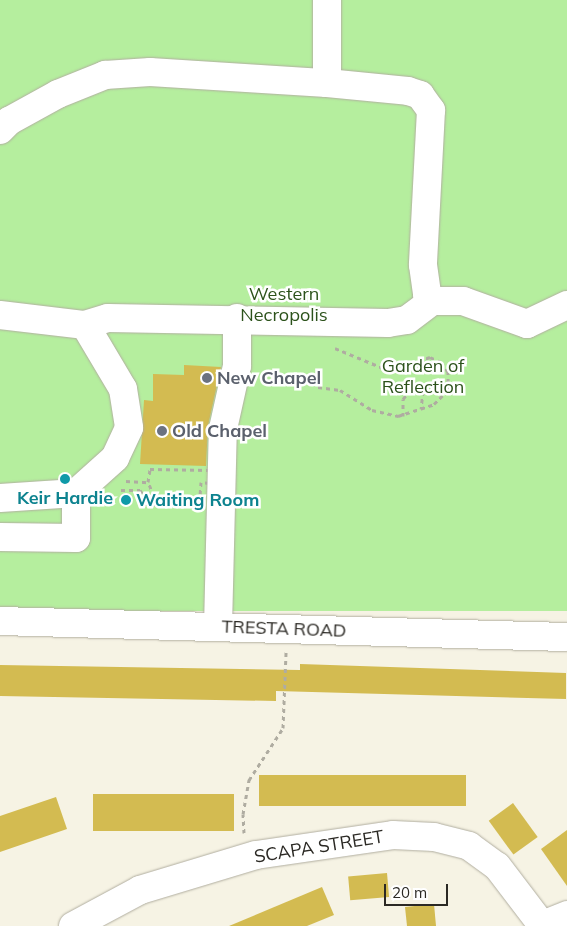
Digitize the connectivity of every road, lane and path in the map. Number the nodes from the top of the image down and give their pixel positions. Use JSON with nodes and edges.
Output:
{"nodes":[{"id":1,"x":327,"y":0,"type":"edge"},
{"id":2,"x":326,"y":84,"type":"junction"},
{"id":3,"x":0,"y":130,"type":"edge"},
{"id":4,"x":432,"y":301,"type":"junction"},
{"id":5,"x":567,"y":305,"type":"edge"},
{"id":6,"x":0,"y":315,"type":"edge"},
{"id":7,"x":237,"y":318,"type":"junction"},
{"id":8,"x":85,"y":325,"type":"junction"},
{"id":9,"x":327,"y":347,"type":"dead end"},
{"id":10,"x":318,"y":387,"type":"dead end"},
{"id":11,"x":420,"y":409,"type":"junction"},
{"id":12,"x":403,"y":416,"type":"junction"},
{"id":13,"x":121,"y":481,"type":"dead end"},
{"id":14,"x":148,"y":482,"type":"junction"},
{"id":15,"x":209,"y":483,"type":"junction"},
{"id":16,"x":212,"y":488,"type":"dead end"},
{"id":17,"x":120,"y":490,"type":"dead end"},
{"id":18,"x":76,"y":493,"type":"junction"},
{"id":19,"x":178,"y":497,"type":"junction"},
{"id":20,"x":0,"y":498,"type":"edge"},
{"id":21,"x":178,"y":506,"type":"junction"},
{"id":22,"x":203,"y":506,"type":"dead end"},
{"id":23,"x":0,"y":537,"type":"edge"},
{"id":24,"x":0,"y":621,"type":"edge"},
{"id":25,"x":218,"y":627,"type":"junction"},
{"id":26,"x":286,"y":629,"type":"junction"},
{"id":27,"x":567,"y":637,"type":"edge"},
{"id":28,"x":244,"y":859,"type":"junction"},
{"id":29,"x":567,"y":915,"type":"edge"},
{"id":30,"x":541,"y":925,"type":"edge"},
{"id":31,"x":73,"y":926,"type":"edge"}],
"edges":[{"from":1,"to":2,"type":"street"},
{"from":2,"to":3,"type":"street"},
{"from":2,"to":4,"type":"street"},
{"from":4,"to":5,"type":"street"},
{"from":4,"to":7,"type":"street"},
{"from":6,"to":8,"type":"street"},
{"from":7,"to":8,"type":"street"},
{"from":7,"to":25,"type":"street"},
{"from":8,"to":18,"type":"street"},
{"from":9,"to":11,"type":"path"},
{"from":10,"to":12,"type":"path"},
{"from":11,"to":12,"type":"path"},
{"from":11,"to":12,"type":"path"},
{"from":13,"to":14,"type":"path"},
{"from":14,"to":15,"type":"path"},
{"from":14,"to":19,"type":"path"},
{"from":15,"to":16,"type":"path"},
{"from":15,"to":19,"type":"path"},
{"from":17,"to":21,"type":"path"},
{"from":18,"to":20,"type":"street"},
{"from":18,"to":23,"type":"street"},
{"from":19,"to":21,"type":"path"},
{"from":21,"to":22,"type":"path"},
{"from":24,"to":25,"type":"street","name":"TRESTA ROAD"},
{"from":25,"to":26,"type":"street","name":"TRESTA ROAD"},
{"from":26,"to":27,"type":"street","name":"TRESTA ROAD"},
{"from":26,"to":28,"type":"path"},
{"from":28,"to":30,"type":"street","name":"SCAPA STREET"},
{"from":28,"to":31,"type":"street","name":"SCAPA STREET"},
{"from":29,"to":30,"type":"street"}]}
